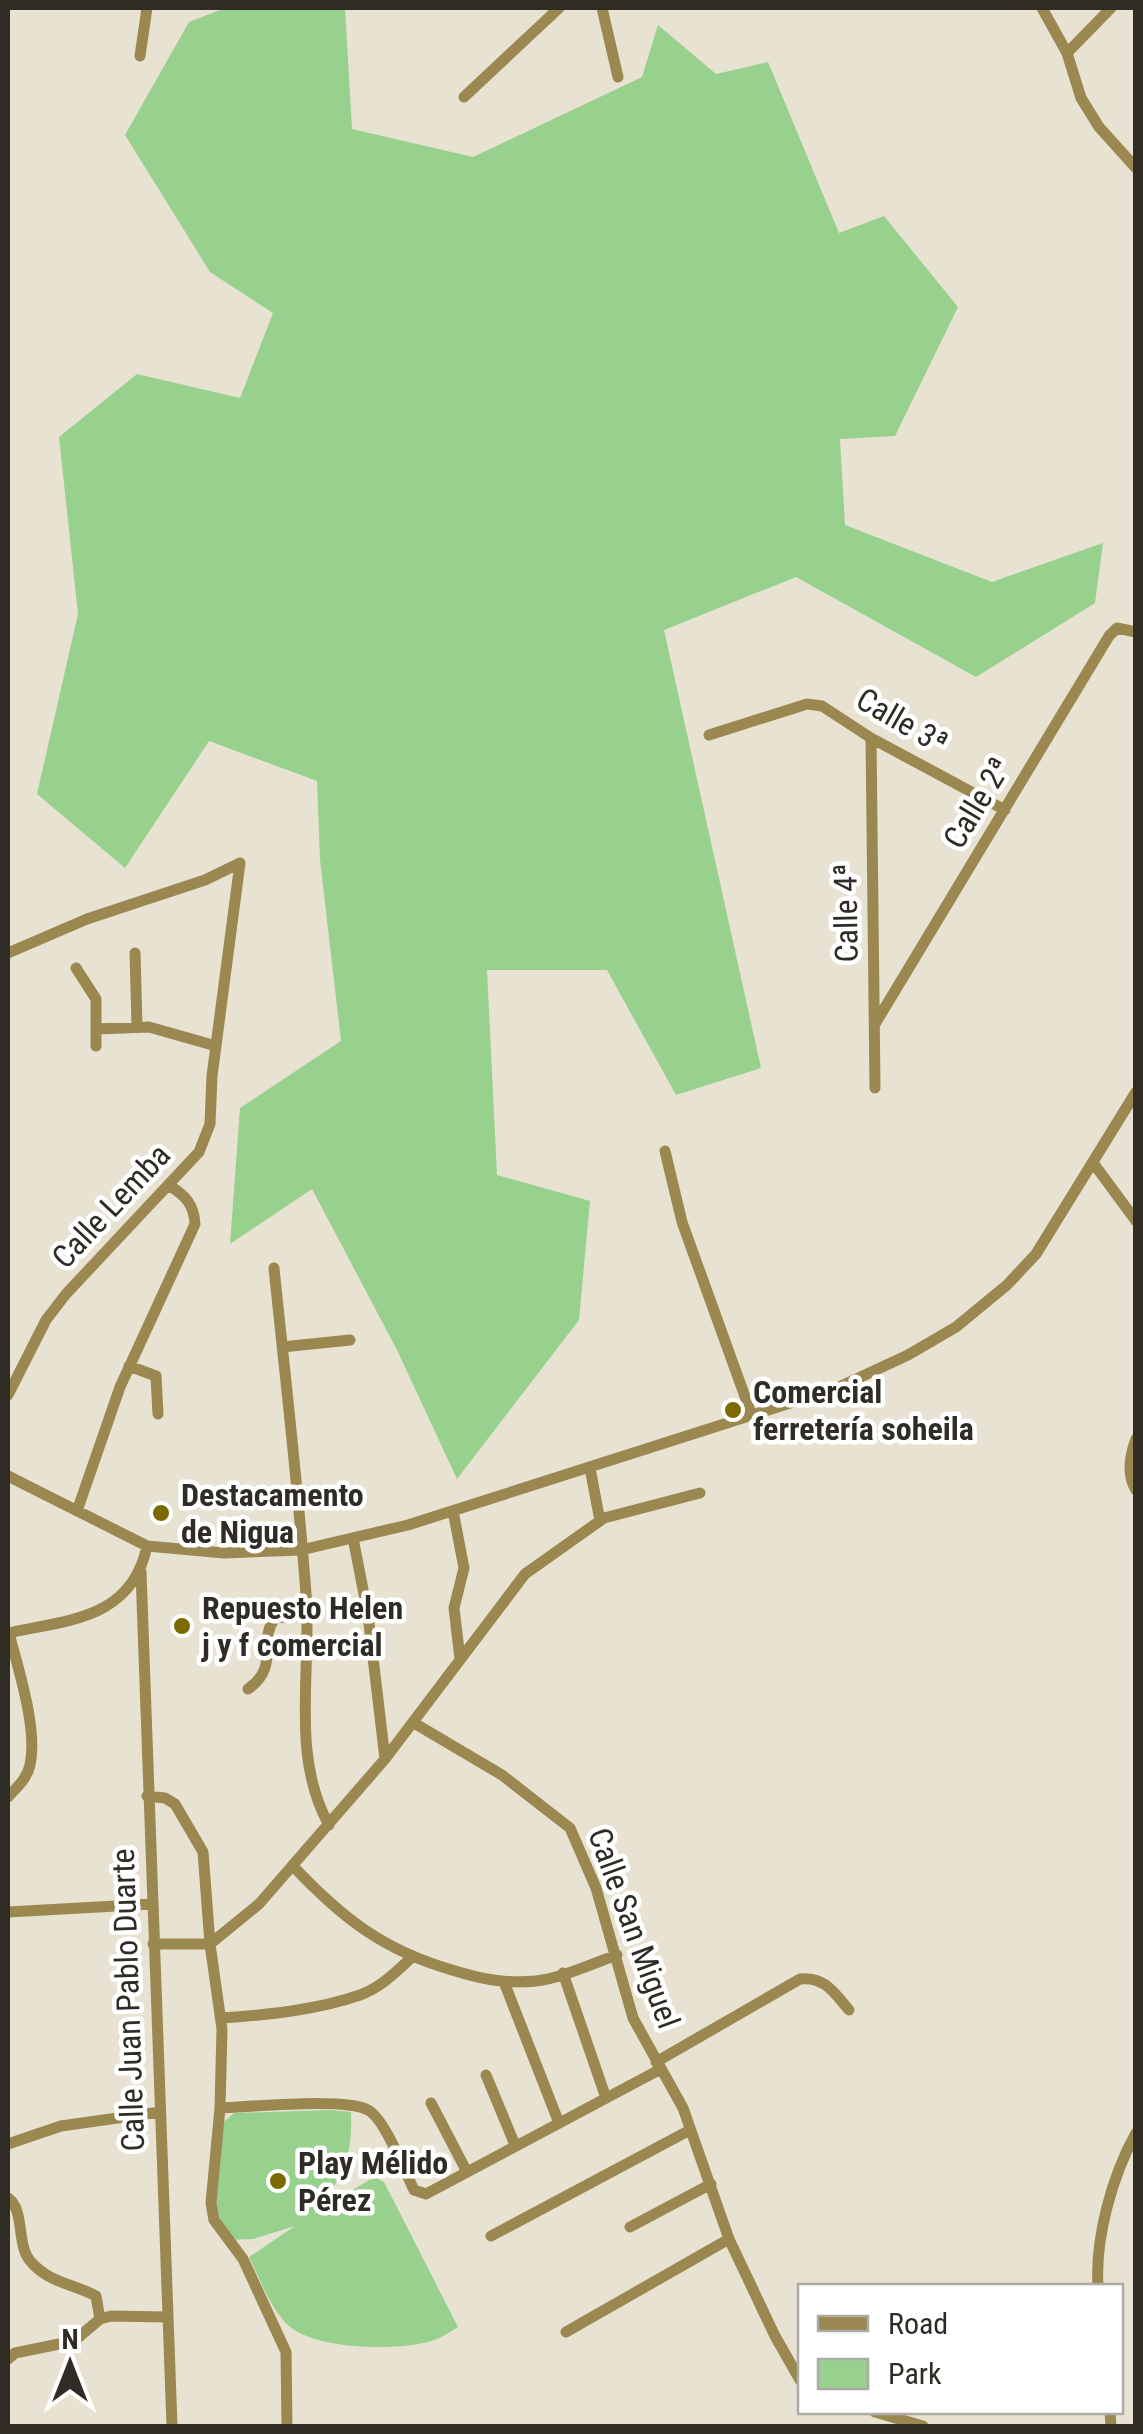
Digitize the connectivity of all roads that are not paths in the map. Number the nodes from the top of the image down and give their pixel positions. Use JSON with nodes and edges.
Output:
{"nodes":[{"id":1,"x":147,"y":8,"type":"edge"},
{"id":2,"x":559,"y":8,"type":"edge"},
{"id":3,"x":602,"y":8,"type":"edge"},
{"id":4,"x":1042,"y":8,"type":"edge"},
{"id":5,"x":1111,"y":8,"type":"edge"},
{"id":6,"x":1068,"y":53,"type":"junction"},
{"id":7,"x":140,"y":56,"type":"dead end"},
{"id":8,"x":618,"y":78,"type":"dead end"},
{"id":9,"x":464,"y":98,"type":"dead end"},
{"id":10,"x":1136,"y":168,"type":"edge"},
{"id":11,"x":1136,"y":632,"type":"edge"},
{"id":12,"x":710,"y":735,"type":"dead end"},
{"id":13,"x":871,"y":738,"type":"junction"},
{"id":14,"x":1005,"y":810,"type":"junction"},
{"id":15,"x":8,"y":953,"type":"edge"},
{"id":16,"x":136,"y":953,"type":"dead end"},
{"id":17,"x":76,"y":968,"type":"dead end"},
{"id":18,"x":875,"y":1024,"type":"junction"},
{"id":19,"x":138,"y":1026,"type":"junction"},
{"id":20,"x":96,"y":1028,"type":"junction"},
{"id":21,"x":96,"y":1046,"type":"dead end"},
{"id":22,"x":216,"y":1046,"type":"junction"},
{"id":23,"x":875,"y":1088,"type":"dead end"},
{"id":24,"x":1136,"y":1092,"type":"edge"},
{"id":25,"x":665,"y":1151,"type":"dead end"},
{"id":26,"x":1094,"y":1164,"type":"junction"},
{"id":27,"x":170,"y":1186,"type":"junction"},
{"id":28,"x":1136,"y":1221,"type":"edge"},
{"id":29,"x":274,"y":1268,"type":"dead end"},
{"id":30,"x":350,"y":1340,"type":"dead end"},
{"id":31,"x":282,"y":1348,"type":"junction"},
{"id":32,"x":130,"y":1366,"type":"junction"},
{"id":33,"x":8,"y":1394,"type":"edge"},
{"id":34,"x":158,"y":1414,"type":"dead end"},
{"id":35,"x":752,"y":1416,"type":"junction"},
{"id":36,"x":1136,"y":1438,"type":"edge"},
{"id":37,"x":590,"y":1468,"type":"junction"},
{"id":38,"x":8,"y":1476,"type":"edge"},
{"id":39,"x":1136,"y":1490,"type":"edge"},
{"id":40,"x":700,"y":1493,"type":"dead end"},
{"id":41,"x":77,"y":1511,"type":"junction"},
{"id":42,"x":453,"y":1511,"type":"junction"},
{"id":43,"x":600,"y":1522,"type":"junction"},
{"id":44,"x":353,"y":1538,"type":"junction"},
{"id":45,"x":147,"y":1546,"type":"junction"},
{"id":46,"x":301,"y":1550,"type":"junction"},
{"id":47,"x":141,"y":1572,"type":"junction"},
{"id":48,"x":306,"y":1615,"type":"junction"},
{"id":49,"x":8,"y":1633,"type":"edge"},
{"id":50,"x":460,"y":1659,"type":"junction"},
{"id":51,"x":248,"y":1689,"type":"dead end"},
{"id":52,"x":414,"y":1723,"type":"junction"},
{"id":53,"x":385,"y":1759,"type":"junction"},
{"id":54,"x":147,"y":1796,"type":"junction"},
{"id":55,"x":8,"y":1797,"type":"edge"},
{"id":56,"x":330,"y":1825,"type":"junction"},
{"id":57,"x":293,"y":1866,"type":"junction"},
{"id":58,"x":152,"y":1904,"type":"junction"},
{"id":59,"x":8,"y":1912,"type":"edge"},
{"id":60,"x":153,"y":1944,"type":"junction"},
{"id":61,"x":210,"y":1944,"type":"junction"},
{"id":62,"x":617,"y":1955,"type":"junction"},
{"id":63,"x":410,"y":1958,"type":"junction"},
{"id":64,"x":564,"y":1973,"type":"junction"},
{"id":65,"x":504,"y":1982,"type":"junction"},
{"id":66,"x":849,"y":2010,"type":"dead end"},
{"id":67,"x":221,"y":2018,"type":"junction"},
{"id":68,"x":657,"y":2066,"type":"junction"},
{"id":69,"x":486,"y":2075,"type":"dead end"},
{"id":70,"x":606,"y":2098,"type":"junction"},
{"id":71,"x":431,"y":2103,"type":"dead end"},
{"id":72,"x":220,"y":2108,"type":"junction"},
{"id":73,"x":160,"y":2112,"type":"junction"},
{"id":74,"x":559,"y":2123,"type":"junction"},
{"id":75,"x":690,"y":2130,"type":"junction"},
{"id":76,"x":1136,"y":2133,"type":"edge"},
{"id":77,"x":8,"y":2144,"type":"edge"},
{"id":78,"x":516,"y":2145,"type":"junction"},
{"id":79,"x":467,"y":2172,"type":"junction"},
{"id":80,"x":711,"y":2184,"type":"junction"},
{"id":81,"x":8,"y":2198,"type":"edge"},
{"id":82,"x":630,"y":2226,"type":"dead end"},
{"id":83,"x":491,"y":2236,"type":"dead end"},
{"id":84,"x":729,"y":2240,"type":"junction"},
{"id":85,"x":1098,"y":2284,"type":"edge"},
{"id":86,"x":166,"y":2318,"type":"junction"},
{"id":87,"x":100,"y":2319,"type":"junction"},
{"id":88,"x":566,"y":2332,"type":"dead end"},
{"id":89,"x":8,"y":2359,"type":"edge"},
{"id":90,"x":798,"y":2377,"type":"edge"},
{"id":91,"x":882,"y":2414,"type":"edge"},
{"id":92,"x":172,"y":2426,"type":"edge"},
{"id":93,"x":287,"y":2426,"type":"edge"},
{"id":94,"x":923,"y":2426,"type":"edge"}],
"edges":[{"from":1,"to":7,"type":"street"},
{"from":2,"to":9,"type":"street"},
{"from":3,"to":8,"type":"street"},
{"from":4,"to":6,"type":"street"},
{"from":5,"to":6,"type":"street"},
{"from":6,"to":10,"type":"street"},
{"from":11,"to":14,"type":"street","name":"Calle 2ª"},
{"from":12,"to":13,"type":"street","name":"Calle 3ª"},
{"from":13,"to":14,"type":"street","name":"Calle 3ª"},
{"from":13,"to":18,"type":"street","name":"Calle 4ª"},
{"from":14,"to":18,"type":"street","name":"Calle 2ª"},
{"from":15,"to":22,"type":"street","name":"Calle Lemba"},
{"from":16,"to":19,"type":"street"},
{"from":17,"to":20,"type":"street"},
{"from":18,"to":23,"type":"street","name":"Calle 4ª"},
{"from":19,"to":20,"type":"street"},
{"from":19,"to":22,"type":"street"},
{"from":20,"to":21,"type":"street"},
{"from":22,"to":27,"type":"street","name":"Calle Lemba"},
{"from":24,"to":26,"type":"street"},
{"from":25,"to":35,"type":"street"},
{"from":26,"to":28,"type":"street"},
{"from":26,"to":35,"type":"street"},
{"from":27,"to":32,"type":"street"},
{"from":27,"to":33,"type":"street","name":"Calle Lemba"},
{"from":29,"to":31,"type":"street"},
{"from":30,"to":31,"type":"street"},
{"from":31,"to":46,"type":"street"},
{"from":32,"to":34,"type":"street"},
{"from":32,"to":41,"type":"street"},
{"from":35,"to":37,"type":"street"},
{"from":36,"to":39,"type":"street"},
{"from":37,"to":42,"type":"street"},
{"from":37,"to":43,"type":"street"},
{"from":38,"to":41,"type":"street"},
{"from":40,"to":43,"type":"street"},
{"from":41,"to":45,"type":"street"},
{"from":42,"to":44,"type":"street"},
{"from":42,"to":50,"type":"street"},
{"from":43,"to":50,"type":"street"},
{"from":44,"to":46,"type":"street"},
{"from":44,"to":53,"type":"street"},
{"from":45,"to":46,"type":"street"},
{"from":45,"to":47,"type":"street","name":"Calle Juan Pablo Duarte"},
{"from":46,"to":48,"type":"street"},
{"from":47,"to":49,"type":"street"},
{"from":47,"to":54,"type":"street","name":"Calle Juan Pablo Duarte"},
{"from":48,"to":51,"type":"street"},
{"from":48,"to":56,"type":"street"},
{"from":49,"to":55,"type":"street"},
{"from":50,"to":52,"type":"street"},
{"from":52,"to":53,"type":"street"},
{"from":52,"to":62,"type":"street","name":"Calle San Miguel"},
{"from":53,"to":56,"type":"street"},
{"from":54,"to":58,"type":"street","name":"Calle Juan Pablo Duarte"},
{"from":54,"to":61,"type":"street"},
{"from":56,"to":57,"type":"street"},
{"from":57,"to":61,"type":"street"},
{"from":57,"to":63,"type":"street"},
{"from":58,"to":59,"type":"street"},
{"from":58,"to":60,"type":"street","name":"Calle Juan Pablo Duarte"},
{"from":60,"to":61,"type":"street"},
{"from":60,"to":73,"type":"street","name":"Calle Juan Pablo Duarte"},
{"from":61,"to":67,"type":"street"},
{"from":62,"to":64,"type":"street"},
{"from":62,"to":68,"type":"street","name":"Calle San Miguel"},
{"from":63,"to":65,"type":"street"},
{"from":63,"to":67,"type":"street"},
{"from":64,"to":65,"type":"street"},
{"from":64,"to":70,"type":"street"},
{"from":65,"to":74,"type":"street"},
{"from":66,"to":68,"type":"street"},
{"from":67,"to":72,"type":"street"},
{"from":68,"to":70,"type":"street"},
{"from":68,"to":75,"type":"street","name":"Calle San Miguel"},
{"from":69,"to":78,"type":"street"},
{"from":70,"to":74,"type":"street"},
{"from":71,"to":79,"type":"street"},
{"from":72,"to":79,"type":"street"},
{"from":72,"to":93,"type":"street"},
{"from":73,"to":77,"type":"street"},
{"from":73,"to":86,"type":"street","name":"Calle Juan Pablo Duarte"},
{"from":74,"to":78,"type":"street"},
{"from":75,"to":80,"type":"street","name":"Calle San Miguel"},
{"from":75,"to":83,"type":"street"},
{"from":76,"to":85,"type":"street"},
{"from":78,"to":79,"type":"street"},
{"from":80,"to":82,"type":"street"},
{"from":80,"to":84,"type":"street","name":"Calle San Miguel"},
{"from":81,"to":87,"type":"street"},
{"from":84,"to":88,"type":"street"},
{"from":84,"to":90,"type":"street","name":"Calle San Miguel"},
{"from":86,"to":87,"type":"street"},
{"from":86,"to":92,"type":"street","name":"Calle Juan Pablo Duarte"},
{"from":87,"to":89,"type":"street"},
{"from":91,"to":94,"type":"street"}]}
